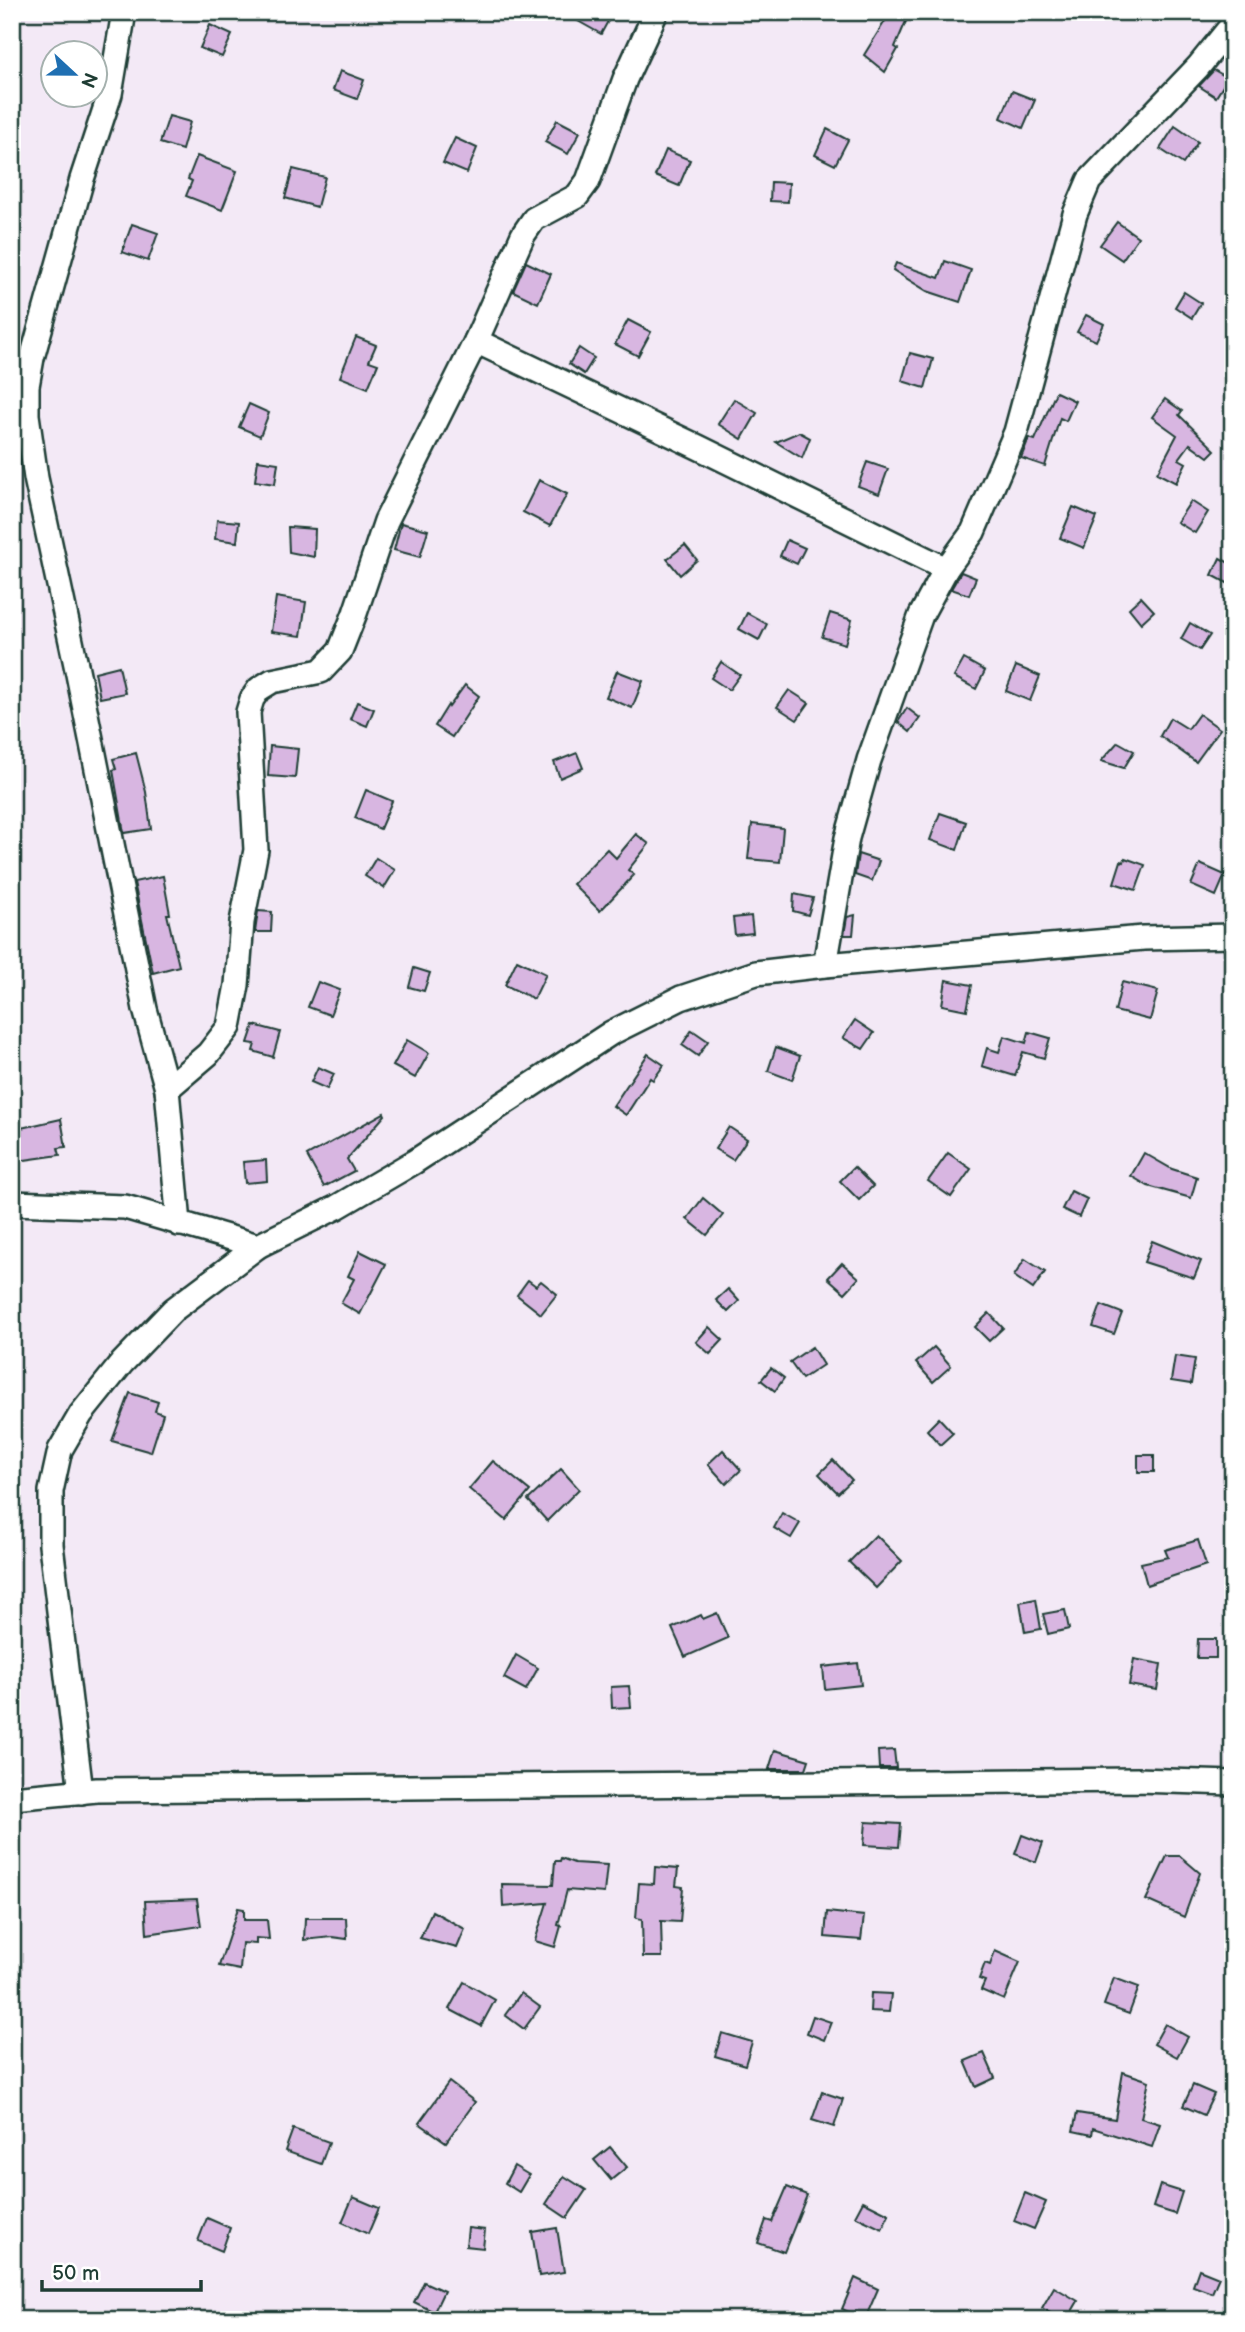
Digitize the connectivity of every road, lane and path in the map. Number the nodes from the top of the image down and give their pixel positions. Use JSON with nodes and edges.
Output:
{"nodes":[{"id":1,"x":124,"y":12,"type":"edge"},
{"id":2,"x":656,"y":12,"type":"edge"},
{"id":3,"x":1233,"y":24,"type":"edge"},
{"id":4,"x":476,"y":341,"type":"junction"},
{"id":5,"x":946,"y":569,"type":"junction"},
{"id":6,"x":1233,"y":936,"type":"edge"},
{"id":7,"x":825,"y":965,"type":"junction"},
{"id":8,"x":167,"y":1088,"type":"junction"},
{"id":9,"x":12,"y":1203,"type":"edge"},
{"id":10,"x":179,"y":1224,"type":"junction"},
{"id":11,"x":258,"y":1246,"type":"junction"},
{"id":12,"x":1233,"y":1783,"type":"edge"},
{"id":13,"x":81,"y":1792,"type":"junction"},
{"id":14,"x":12,"y":1798,"type":"edge"}],
"edges":[{"from":1,"to":8,"type":"street"},
{"from":2,"to":4,"type":"street"},
{"from":3,"to":5,"type":"street"},
{"from":4,"to":5,"type":"street"},
{"from":4,"to":8,"type":"street"},
{"from":5,"to":7,"type":"street"},
{"from":6,"to":7,"type":"street"},
{"from":7,"to":11,"type":"street"},
{"from":8,"to":10,"type":"street"},
{"from":9,"to":10,"type":"street"},
{"from":10,"to":11,"type":"street"},
{"from":11,"to":13,"type":"street"},
{"from":12,"to":13,"type":"street"},
{"from":13,"to":14,"type":"street"}]}
